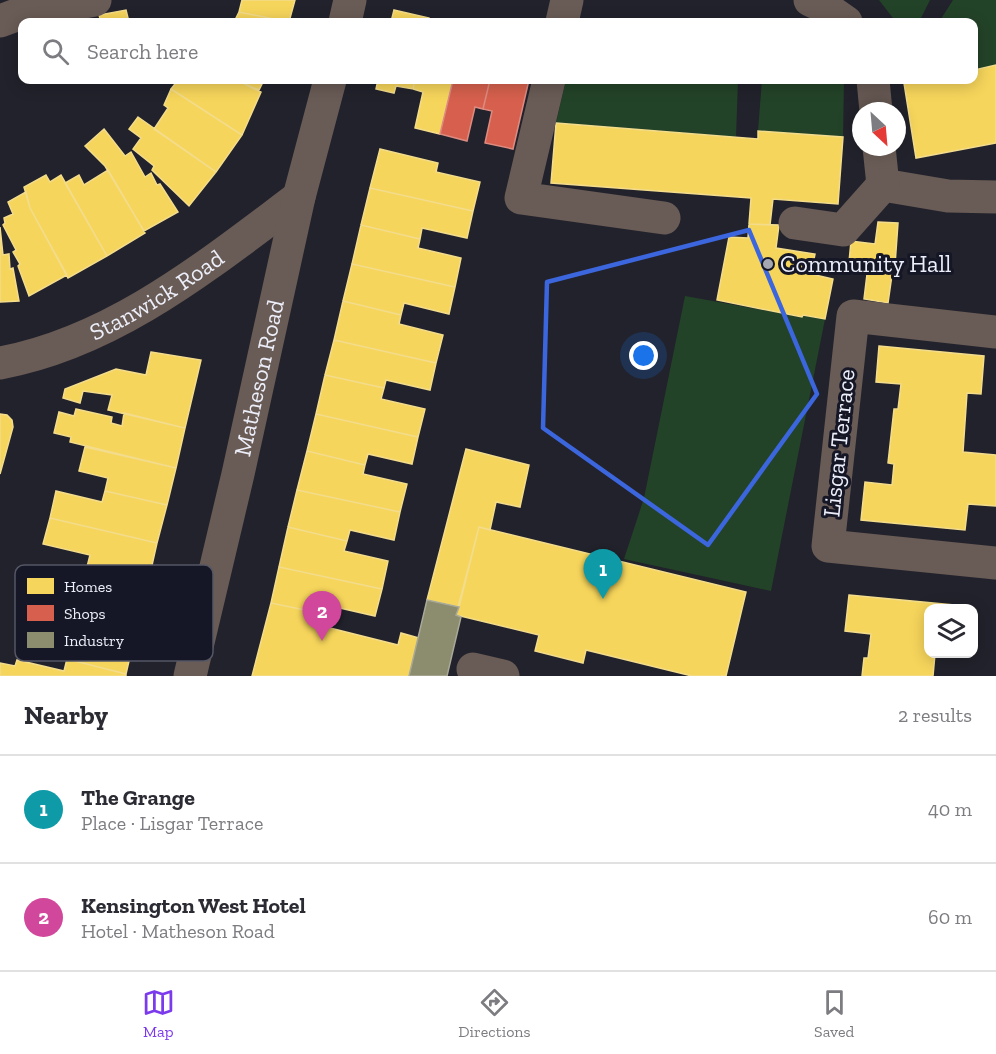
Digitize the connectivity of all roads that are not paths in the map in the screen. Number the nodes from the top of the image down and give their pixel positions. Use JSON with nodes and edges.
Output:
{"nodes":[{"id":1,"x":95,"y":0,"type":"edge"},
{"id":2,"x":350,"y":0,"type":"edge"},
{"id":3,"x":567,"y":0,"type":"edge"},
{"id":4,"x":810,"y":0,"type":"edge"},
{"id":5,"x":346,"y":18,"type":"edge"},
{"id":6,"x":562,"y":18,"type":"edge"},
{"id":7,"x":840,"y":18,"type":"edge"},
{"id":8,"x":0,"y":21,"type":"edge"},
{"id":9,"x":329,"y":84,"type":"edge"},
{"id":10,"x":548,"y":84,"type":"edge"},
{"id":11,"x":873,"y":84,"type":"edge"},
{"id":12,"x":875,"y":102,"type":"edge"},
{"id":13,"x":880,"y":156,"type":"edge"},
{"id":14,"x":883,"y":185,"type":"junction"},
{"id":15,"x":299,"y":197,"type":"junction"},
{"id":16,"x":996,"y":197,"type":"edge"},
{"id":17,"x":664,"y":218,"type":"dead end"},
{"id":18,"x":795,"y":223,"type":"dead end"},
{"id":19,"x":996,"y":332,"type":"edge"},
{"id":20,"x":0,"y":363,"type":"edge"},
{"id":21,"x":996,"y":563,"type":"edge"},
{"id":22,"x":213,"y":579,"type":"edge"},
{"id":23,"x":194,"y":661,"type":"edge"},
{"id":24,"x":190,"y":676,"type":"edge"}],
"edges":[{"from":1,"to":8,"type":"street"},
{"from":2,"to":5,"type":"street"},
{"from":3,"to":6,"type":"street"},
{"from":4,"to":7,"type":"street"},
{"from":9,"to":15,"type":"street","name":"Matheson Road"},
{"from":10,"to":17,"type":"street"},
{"from":11,"to":12,"type":"street"},
{"from":13,"to":14,"type":"street"},
{"from":14,"to":16,"type":"street"},
{"from":14,"to":18,"type":"street"},
{"from":15,"to":20,"type":"street","name":"Stanwick Road"},
{"from":15,"to":22,"type":"street","name":"Matheson Road"},
{"from":19,"to":21,"type":"street","name":"Lisgar Terrace"},
{"from":23,"to":24,"type":"street","name":"Matheson Road"}]}
